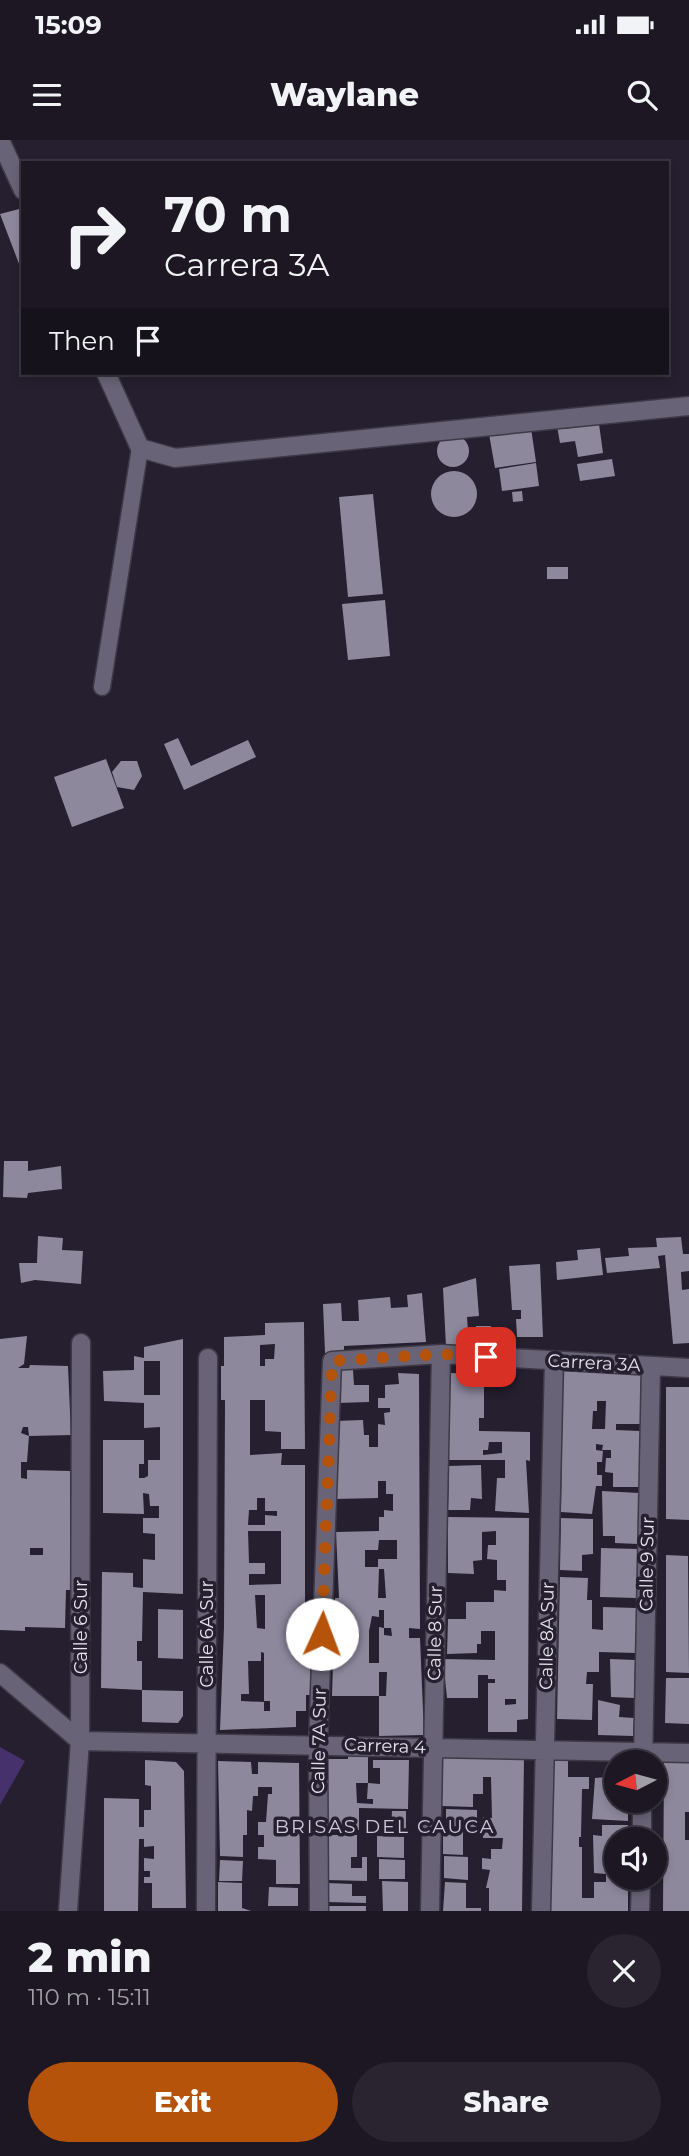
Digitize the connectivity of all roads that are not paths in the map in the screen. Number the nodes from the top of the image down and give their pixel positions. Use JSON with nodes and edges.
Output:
{"nodes":[{"id":1,"x":0,"y":140,"type":"edge"},
{"id":2,"x":21,"y":186,"type":"edge"},
{"id":3,"x":107,"y":375,"type":"edge"},
{"id":4,"x":689,"y":406,"type":"edge"},
{"id":5,"x":140,"y":448,"type":"junction"},
{"id":6,"x":102,"y":687,"type":"dead end"},
{"id":7,"x":81,"y":1343,"type":"dead end"},
{"id":8,"x":441,"y":1354,"type":"junction"},
{"id":9,"x":208,"y":1358,"type":"dead end"},
{"id":10,"x":332,"y":1361,"type":"joint"},
{"id":11,"x":554,"y":1361,"type":"junction"},
{"id":12,"x":651,"y":1366,"type":"junction"},
{"id":13,"x":689,"y":1368,"type":"edge"},
{"id":14,"x":0,"y":1673,"type":"edge"},
{"id":15,"x":80,"y":1741,"type":"junction"},
{"id":16,"x":207,"y":1743,"type":"junction"},
{"id":17,"x":318,"y":1744,"type":"junction"},
{"id":18,"x":433,"y":1748,"type":"junction"},
{"id":19,"x":544,"y":1750,"type":"junction"},
{"id":20,"x":643,"y":1750,"type":"edge"},
{"id":21,"x":604,"y":1754,"type":"edge"},
{"id":22,"x":689,"y":1754,"type":"edge"},
{"id":23,"x":667,"y":1755,"type":"edge"},
{"id":24,"x":641,"y":1890,"type":"edge"},
{"id":25,"x":68,"y":1911,"type":"edge"},
{"id":26,"x":206,"y":1911,"type":"edge"},
{"id":27,"x":319,"y":1911,"type":"edge"},
{"id":28,"x":430,"y":1911,"type":"edge"},
{"id":29,"x":541,"y":1911,"type":"edge"},
{"id":30,"x":640,"y":1911,"type":"edge"}],
"edges":[{"from":1,"to":2,"type":"street"},
{"from":3,"to":5,"type":"street"},
{"from":4,"to":5,"type":"street"},
{"from":5,"to":6,"type":"lane"},
{"from":7,"to":15,"type":"street","name":"Calle 6 Sur"},
{"from":8,"to":10,"type":"street","name":"Carrera 3A"},
{"from":8,"to":11,"type":"street","name":"Carrera 3A"},
{"from":8,"to":18,"type":"street","name":"Calle 8 Sur"},
{"from":9,"to":16,"type":"street","name":"Calle 6A Sur"},
{"from":10,"to":17,"type":"street","name":"Calle 7A Sur"},
{"from":11,"to":12,"type":"street","name":"Carrera 3A"},
{"from":11,"to":19,"type":"street","name":"Calle 8A Sur"},
{"from":12,"to":13,"type":"street","name":"Carrera 3A"},
{"from":12,"to":20,"type":"street","name":"Calle 9 Sur"},
{"from":14,"to":15,"type":"street"},
{"from":15,"to":16,"type":"street","name":"Carrera 4"},
{"from":15,"to":25,"type":"street","name":"Calle 6 Sur"},
{"from":16,"to":17,"type":"street","name":"Carrera 4"},
{"from":16,"to":26,"type":"street","name":"Calle 6A Sur"},
{"from":17,"to":18,"type":"street","name":"Carrera 4"},
{"from":17,"to":27,"type":"street","name":"Calle 7A Sur"},
{"from":18,"to":19,"type":"street","name":"Carrera 4"},
{"from":18,"to":28,"type":"street","name":"Calle 8 Sur"},
{"from":19,"to":21,"type":"street","name":"Carrera 4"},
{"from":19,"to":29,"type":"street","name":"Calle 8A Sur"},
{"from":22,"to":23,"type":"street","name":"Carrera 4"},
{"from":24,"to":30,"type":"street"}]}
